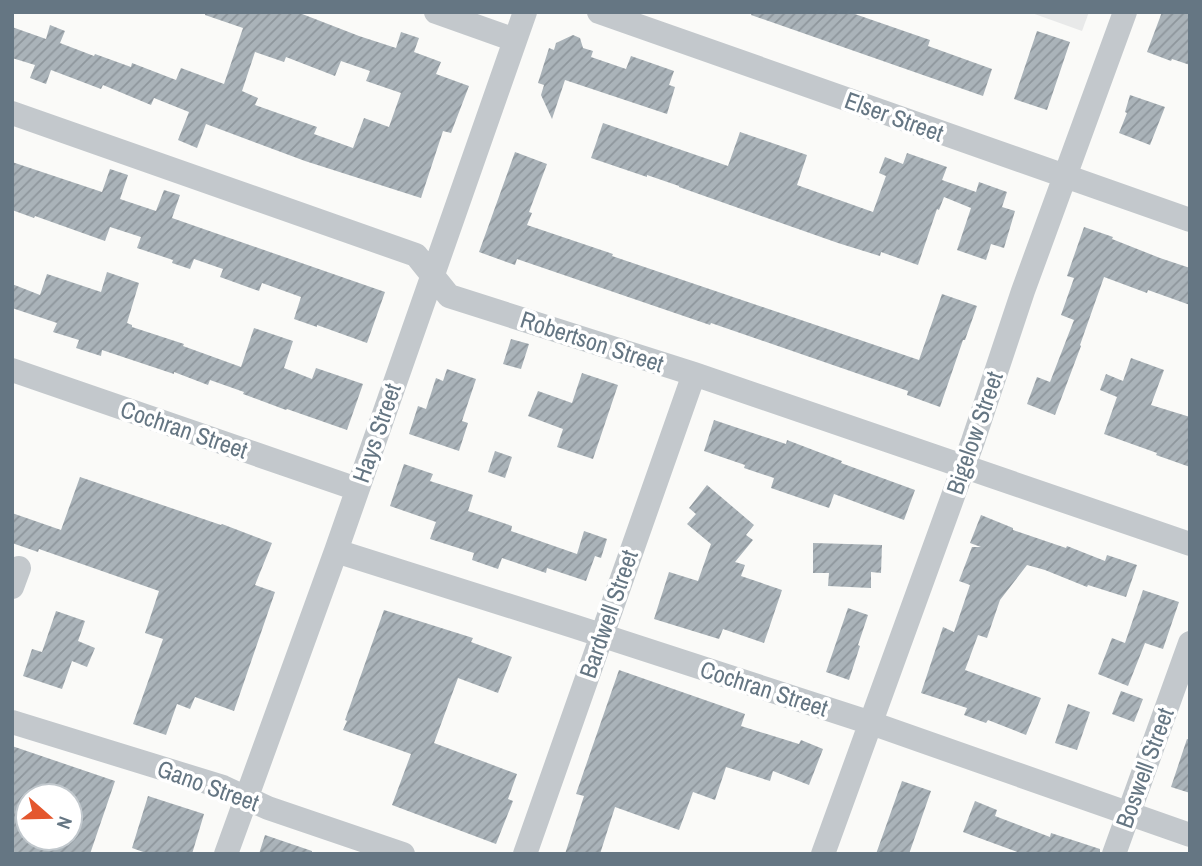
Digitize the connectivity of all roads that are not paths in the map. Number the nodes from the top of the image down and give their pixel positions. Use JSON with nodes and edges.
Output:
{"nodes":[{"id":1,"x":436,"y":12,"type":"edge"},
{"id":2,"x":525,"y":12,"type":"edge"},
{"id":3,"x":599,"y":12,"type":"edge"},
{"id":4,"x":1125,"y":12,"type":"edge"},
{"id":5,"x":515,"y":40,"type":"junction"},
{"id":6,"x":12,"y":113,"type":"edge"},
{"id":7,"x":1064,"y":177,"type":"junction"},
{"id":8,"x":1190,"y":220,"type":"edge"},
{"id":9,"x":433,"y":276,"type":"junction"},
{"id":10,"x":12,"y":370,"type":"edge"},
{"id":11,"x":694,"y":374,"type":"junction"},
{"id":12,"x":964,"y":467,"type":"junction"},
{"id":13,"x":357,"y":489,"type":"junction"},
{"id":14,"x":1190,"y":544,"type":"edge"},
{"id":15,"x":336,"y":551,"type":"junction"},
{"id":16,"x":602,"y":636,"type":"junction"},
{"id":17,"x":1190,"y":643,"type":"edge"},
{"id":18,"x":12,"y":722,"type":"edge"},
{"id":19,"x":871,"y":723,"type":"junction"},
{"id":20,"x":245,"y":798,"type":"junction"},
{"id":21,"x":1128,"y":814,"type":"junction"},
{"id":22,"x":1190,"y":835,"type":"edge"},
{"id":23,"x":226,"y":854,"type":"edge"},
{"id":24,"x":403,"y":854,"type":"edge"},
{"id":25,"x":525,"y":854,"type":"edge"},
{"id":26,"x":823,"y":854,"type":"edge"},
{"id":27,"x":1114,"y":854,"type":"edge"}],
"edges":[{"from":1,"to":5,"type":"street"},
{"from":2,"to":5,"type":"street","name":"Hays Street"},
{"from":3,"to":7,"type":"street","name":"Elser Street"},
{"from":4,"to":7,"type":"street","name":"Bigelow Street"},
{"from":5,"to":9,"type":"street","name":"Hays Street"},
{"from":6,"to":9,"type":"street","name":"Robertson Street"},
{"from":7,"to":8,"type":"street","name":"Elser Street"},
{"from":7,"to":12,"type":"street","name":"Bigelow Street"},
{"from":9,"to":11,"type":"street","name":"Robertson Street"},
{"from":9,"to":13,"type":"street","name":"Hays Street"},
{"from":10,"to":13,"type":"street","name":"Cochran Street"},
{"from":11,"to":12,"type":"street","name":"Robertson Street"},
{"from":11,"to":16,"type":"street","name":"Bardwell Street"},
{"from":12,"to":14,"type":"street","name":"Robertson Street"},
{"from":12,"to":19,"type":"street","name":"Bigelow Street"},
{"from":13,"to":15,"type":"street","name":"Hays Street"},
{"from":15,"to":16,"type":"street","name":"Cochran Street"},
{"from":15,"to":20,"type":"street","name":"Hays Street"},
{"from":16,"to":19,"type":"street","name":"Cochran Street"},
{"from":16,"to":25,"type":"street","name":"Bardwell Street"},
{"from":17,"to":21,"type":"street","name":"Boswell Street"},
{"from":18,"to":20,"type":"street","name":"Gano Street"},
{"from":19,"to":21,"type":"street","name":"Cochran Street"},
{"from":19,"to":26,"type":"street","name":"Bigelow Street"},
{"from":20,"to":23,"type":"street","name":"Hays Street"},
{"from":20,"to":24,"type":"street","name":"Gano Street"},
{"from":21,"to":22,"type":"street","name":"Cochran Street"},
{"from":21,"to":27,"type":"street","name":"Boswell Street"}]}
